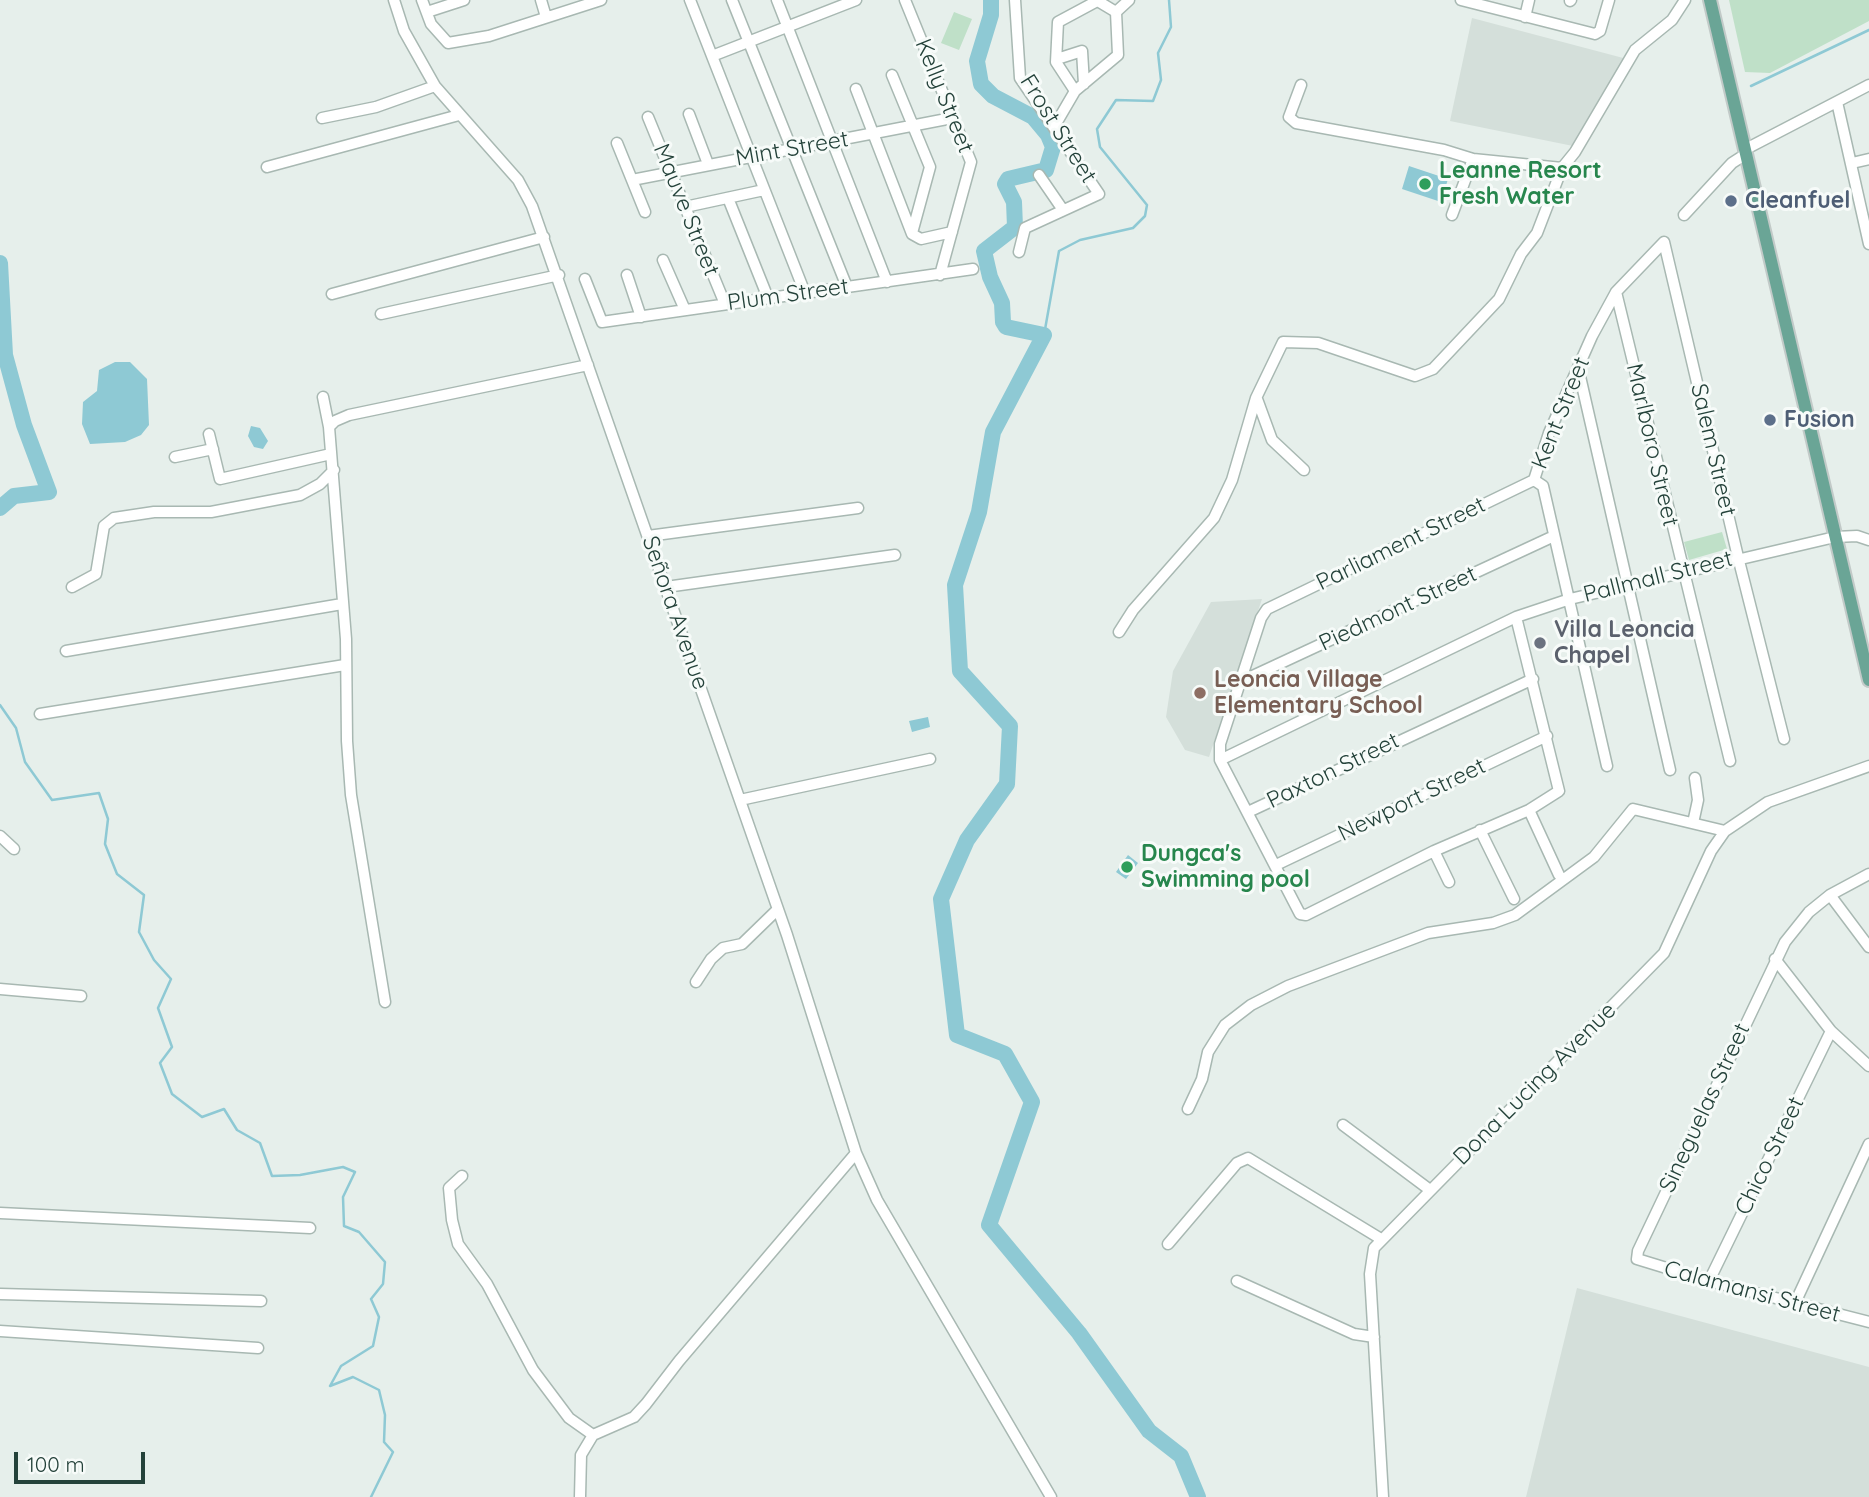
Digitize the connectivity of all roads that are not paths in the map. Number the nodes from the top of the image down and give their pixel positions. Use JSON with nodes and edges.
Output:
{"nodes":[{"id":1,"x":394,"y":0,"type":"edge"},
{"id":2,"x":422,"y":0,"type":"edge"},
{"id":3,"x":464,"y":0,"type":"edge"},
{"id":4,"x":541,"y":0,"type":"edge"},
{"id":5,"x":601,"y":0,"type":"edge"},
{"id":6,"x":690,"y":0,"type":"edge"},
{"id":7,"x":732,"y":0,"type":"edge"},
{"id":8,"x":776,"y":0,"type":"edge"},
{"id":9,"x":856,"y":0,"type":"edge"},
{"id":10,"x":905,"y":0,"type":"edge"},
{"id":11,"x":1016,"y":0,"type":"edge"},
{"id":12,"x":1129,"y":0,"type":"edge"},
{"id":13,"x":1461,"y":0,"type":"edge"},
{"id":14,"x":1529,"y":0,"type":"edge"},
{"id":15,"x":1609,"y":0,"type":"edge"},
{"id":16,"x":1685,"y":0,"type":"edge"},
{"id":17,"x":1710,"y":0,"type":"edge"},
{"id":18,"x":1097,"y":1,"type":"edge"},
{"id":19,"x":1489,"y":4,"type":"edge"},
{"id":20,"x":426,"y":12,"type":"junction"},
{"id":21,"x":1116,"y":12,"type":"junction"},
{"id":22,"x":546,"y":17,"type":"junction"},
{"id":23,"x":1525,"y":17,"type":"junction"},
{"id":24,"x":786,"y":26,"type":"junction"},
{"id":25,"x":747,"y":41,"type":"junction"},
{"id":26,"x":712,"y":56,"type":"junction"},
{"id":27,"x":1057,"y":59,"type":"junction"},
{"id":28,"x":892,"y":75,"type":"dead end"},
{"id":29,"x":1084,"y":83,"type":"junction"},
{"id":30,"x":1301,"y":85,"type":"dead end"},
{"id":31,"x":1869,"y":85,"type":"edge"},
{"id":32,"x":435,"y":86,"type":"junction"},
{"id":33,"x":856,"y":89,"type":"dead end"},
{"id":34,"x":1075,"y":91,"type":"junction"},
{"id":35,"x":1837,"y":102,"type":"junction"},
{"id":36,"x":689,"y":114,"type":"dead end"},
{"id":37,"x":459,"y":115,"type":"junction"},
{"id":38,"x":648,"y":117,"type":"dead end"},
{"id":39,"x":322,"y":118,"type":"dead end"},
{"id":40,"x":952,"y":118,"type":"junction"},
{"id":41,"x":1054,"y":127,"type":"junction"},
{"id":42,"x":914,"y":128,"type":"junction"},
{"id":43,"x":874,"y":134,"type":"junction"},
{"id":44,"x":832,"y":142,"type":"junction"},
{"id":45,"x":617,"y":143,"type":"dead end"},
{"id":46,"x":790,"y":149,"type":"junction"},
{"id":47,"x":1745,"y":152,"type":"junction"},
{"id":48,"x":751,"y":156,"type":"junction"},
{"id":49,"x":1473,"y":159,"type":"junction"},
{"id":50,"x":1869,"y":159,"type":"edge"},
{"id":51,"x":1852,"y":163,"type":"junction"},
{"id":52,"x":708,"y":164,"type":"junction"},
{"id":53,"x":267,"y":167,"type":"dead end"},
{"id":54,"x":1562,"y":168,"type":"junction"},
{"id":55,"x":670,"y":172,"type":"junction"},
{"id":56,"x":1039,"y":174,"type":"dead end"},
{"id":57,"x":632,"y":180,"type":"junction"},
{"id":58,"x":764,"y":190,"type":"junction"},
{"id":59,"x":728,"y":198,"type":"junction"},
{"id":60,"x":685,"y":207,"type":"junction"},
{"id":61,"x":1063,"y":210,"type":"junction"},
{"id":62,"x":645,"y":212,"type":"dead end"},
{"id":63,"x":1452,"y":215,"type":"dead end"},
{"id":64,"x":1684,"y":215,"type":"dead end"},
{"id":65,"x":952,"y":232,"type":"junction"},
{"id":66,"x":912,"y":234,"type":"junction"},
{"id":67,"x":544,"y":237,"type":"junction"},
{"id":68,"x":1664,"y":242,"type":"joint"},
{"id":69,"x":1869,"y":244,"type":"edge"},
{"id":70,"x":1019,"y":252,"type":"dead end"},
{"id":71,"x":663,"y":260,"type":"dead end"},
{"id":72,"x":973,"y":269,"type":"dead end"},
{"id":73,"x":559,"y":275,"type":"junction"},
{"id":74,"x":627,"y":275,"type":"dead end"},
{"id":75,"x":940,"y":275,"type":"junction"},
{"id":76,"x":585,"y":279,"type":"dead end"},
{"id":77,"x":887,"y":282,"type":"junction"},
{"id":78,"x":847,"y":286,"type":"junction"},
{"id":79,"x":1616,"y":292,"type":"junction"},
{"id":80,"x":805,"y":293,"type":"junction"},
{"id":81,"x":332,"y":294,"type":"dead end"},
{"id":82,"x":768,"y":298,"type":"junction"},
{"id":83,"x":725,"y":304,"type":"junction"},
{"id":84,"x":685,"y":310,"type":"junction"},
{"id":85,"x":381,"y":314,"type":"dead end"},
{"id":86,"x":641,"y":317,"type":"junction"},
{"id":87,"x":588,"y":365,"type":"junction"},
{"id":88,"x":1579,"y":372,"type":"junction"},
{"id":89,"x":323,"y":397,"type":"dead end"},
{"id":90,"x":1256,"y":398,"type":"junction"},
{"id":91,"x":329,"y":427,"type":"junction"},
{"id":92,"x":209,"y":434,"type":"dead end"},
{"id":93,"x":213,"y":449,"type":"junction"},
{"id":94,"x":331,"y":454,"type":"junction"},
{"id":95,"x":175,"y":457,"type":"dead end"},
{"id":96,"x":334,"y":470,"type":"junction"},
{"id":97,"x":1304,"y":470,"type":"dead end"},
{"id":98,"x":1534,"y":480,"type":"junction"},
{"id":99,"x":858,"y":509,"type":"dead end"},
{"id":100,"x":648,"y":536,"type":"junction"},
{"id":101,"x":1554,"y":536,"type":"junction"},
{"id":102,"x":1835,"y":537,"type":"junction"},
{"id":103,"x":1869,"y":540,"type":"edge"},
{"id":104,"x":895,"y":555,"type":"dead end"},
{"id":105,"x":1738,"y":557,"type":"junction"},
{"id":106,"x":1682,"y":572,"type":"junction"},
{"id":107,"x":1627,"y":586,"type":"junction"},
{"id":108,"x":72,"y":587,"type":"dead end"},
{"id":109,"x":666,"y":587,"type":"junction"},
{"id":110,"x":1570,"y":598,"type":"junction"},
{"id":111,"x":342,"y":604,"type":"junction"},
{"id":112,"x":1516,"y":617,"type":"junction"},
{"id":113,"x":1119,"y":632,"type":"dead end"},
{"id":114,"x":66,"y":651,"type":"dead end"},
{"id":115,"x":345,"y":665,"type":"junction"},
{"id":116,"x":1533,"y":679,"type":"junction"},
{"id":117,"x":1869,"y":680,"type":"edge"},
{"id":118,"x":1242,"y":681,"type":"junction"},
{"id":119,"x":40,"y":714,"type":"dead end"},
{"id":120,"x":1547,"y":736,"type":"junction"},
{"id":121,"x":1784,"y":738,"type":"dead end"},
{"id":122,"x":930,"y":759,"type":"dead end"},
{"id":123,"x":1220,"y":760,"type":"junction"},
{"id":124,"x":1730,"y":761,"type":"dead end"},
{"id":125,"x":1608,"y":766,"type":"dead end"},
{"id":126,"x":1869,"y":766,"type":"edge"},
{"id":127,"x":1670,"y":770,"type":"dead end"},
{"id":128,"x":1695,"y":778,"type":"dead end"},
{"id":129,"x":740,"y":800,"type":"junction"},
{"id":130,"x":1528,"y":810,"type":"junction"},
{"id":131,"x":1248,"y":812,"type":"junction"},
{"id":132,"x":1693,"y":823,"type":"junction"},
{"id":133,"x":1480,"y":830,"type":"junction"},
{"id":134,"x":1725,"y":831,"type":"junction"},
{"id":135,"x":0,"y":836,"type":"edge"},
{"id":136,"x":14,"y":849,"type":"dead end"},
{"id":137,"x":1434,"y":851,"type":"junction"},
{"id":138,"x":1276,"y":865,"type":"junction"},
{"id":139,"x":1869,"y":874,"type":"edge"},
{"id":140,"x":1559,"y":875,"type":"dead end"},
{"id":141,"x":1449,"y":882,"type":"dead end"},
{"id":142,"x":1830,"y":895,"type":"junction"},
{"id":143,"x":1514,"y":899,"type":"dead end"},
{"id":144,"x":777,"y":910,"type":"junction"},
{"id":145,"x":1869,"y":947,"type":"edge"},
{"id":146,"x":1776,"y":959,"type":"junction"},
{"id":147,"x":696,"y":982,"type":"dead end"},
{"id":148,"x":0,"y":989,"type":"edge"},
{"id":149,"x":81,"y":996,"type":"dead end"},
{"id":150,"x":385,"y":1002,"type":"dead end"},
{"id":151,"x":1831,"y":1031,"type":"junction"},
{"id":152,"x":1869,"y":1066,"type":"edge"},
{"id":153,"x":1188,"y":1109,"type":"dead end"},
{"id":154,"x":1343,"y":1125,"type":"dead end"},
{"id":155,"x":1869,"y":1144,"type":"edge"},
{"id":156,"x":856,"y":1153,"type":"junction"},
{"id":157,"x":462,"y":1176,"type":"dead end"},
{"id":158,"x":1430,"y":1190,"type":"junction"},
{"id":159,"x":0,"y":1213,"type":"edge"},
{"id":160,"x":310,"y":1227,"type":"dead end"},
{"id":161,"x":1381,"y":1239,"type":"junction"},
{"id":162,"x":1168,"y":1244,"type":"dead end"},
{"id":163,"x":1637,"y":1259,"type":"joint"},
{"id":164,"x":1237,"y":1281,"type":"dead end"},
{"id":165,"x":1709,"y":1281,"type":"junction"},
{"id":166,"x":0,"y":1294,"type":"edge"},
{"id":167,"x":261,"y":1301,"type":"dead end"},
{"id":168,"x":1796,"y":1303,"type":"junction"},
{"id":169,"x":1869,"y":1322,"type":"edge"},
{"id":170,"x":0,"y":1331,"type":"edge"},
{"id":171,"x":1374,"y":1337,"type":"junction"},
{"id":172,"x":258,"y":1348,"type":"dead end"},
{"id":173,"x":593,"y":1434,"type":"junction"},
{"id":174,"x":580,"y":1497,"type":"edge"},
{"id":175,"x":1051,"y":1497,"type":"edge"},
{"id":176,"x":1383,"y":1497,"type":"edge"}],
"edges":[{"from":1,"to":32,"type":"street","name":"Señora Avenue"},
{"from":2,"to":20,"type":"street"},
{"from":3,"to":20,"type":"street"},
{"from":4,"to":22,"type":"street"},
{"from":5,"to":22,"type":"street"},
{"from":6,"to":26,"type":"street"},
{"from":7,"to":25,"type":"street"},
{"from":8,"to":24,"type":"street"},
{"from":9,"to":24,"type":"street"},
{"from":10,"to":40,"type":"street","name":"Kelly Street"},
{"from":11,"to":41,"type":"street","name":"Frost Street"},
{"from":12,"to":21,"type":"street"},
{"from":13,"to":19,"type":"street"},
{"from":14,"to":23,"type":"street"},
{"from":15,"to":23,"type":"street"},
{"from":16,"to":54,"type":"street"},
{"from":17,"to":47,"type":"main road"},
{"from":18,"to":21,"type":"street"},
{"from":18,"to":27,"type":"street"},
{"from":19,"to":23,"type":"street"},
{"from":20,"to":22,"type":"street"},
{"from":21,"to":29,"type":"street"},
{"from":24,"to":25,"type":"street"},
{"from":24,"to":44,"type":"street"},
{"from":25,"to":26,"type":"street"},
{"from":25,"to":46,"type":"street"},
{"from":26,"to":48,"type":"street"},
{"from":27,"to":29,"type":"street"},
{"from":27,"to":34,"type":"street"},
{"from":28,"to":42,"type":"street"},
{"from":29,"to":34,"type":"street"},
{"from":30,"to":49,"type":"street"},
{"from":31,"to":35,"type":"street"},
{"from":32,"to":37,"type":"street","name":"Señora Avenue"},
{"from":32,"to":39,"type":"street"},
{"from":33,"to":43,"type":"street"},
{"from":34,"to":41,"type":"street"},
{"from":35,"to":47,"type":"street"},
{"from":35,"to":51,"type":"street"},
{"from":36,"to":52,"type":"street"},
{"from":37,"to":53,"type":"street"},
{"from":37,"to":67,"type":"street","name":"Señora Avenue"},
{"from":38,"to":55,"type":"street","name":"Mauve Street"},
{"from":40,"to":42,"type":"street","name":"Mint Street"},
{"from":40,"to":65,"type":"street","name":"Kelly Street"},
{"from":41,"to":61,"type":"street","name":"Frost Street"},
{"from":42,"to":43,"type":"street","name":"Mint Street"},
{"from":42,"to":66,"type":"street"},
{"from":43,"to":44,"type":"street","name":"Mint Street"},
{"from":43,"to":66,"type":"street"},
{"from":44,"to":46,"type":"street","name":"Mint Street"},
{"from":44,"to":77,"type":"street"},
{"from":45,"to":57,"type":"street"},
{"from":46,"to":48,"type":"street","name":"Mint Street"},
{"from":46,"to":78,"type":"street"},
{"from":47,"to":64,"type":"street"},
{"from":47,"to":102,"type":"main road"},
{"from":48,"to":52,"type":"street","name":"Mint Street"},
{"from":48,"to":58,"type":"street"},
{"from":49,"to":54,"type":"street"},
{"from":49,"to":63,"type":"street"},
{"from":50,"to":51,"type":"street"},
{"from":51,"to":69,"type":"street"},
{"from":52,"to":55,"type":"street","name":"Mint Street"},
{"from":54,"to":90,"type":"street"},
{"from":55,"to":57,"type":"street","name":"Mint Street"},
{"from":55,"to":60,"type":"street","name":"Mauve Street"},
{"from":56,"to":61,"type":"street"},
{"from":57,"to":62,"type":"street"},
{"from":58,"to":59,"type":"street"},
{"from":58,"to":80,"type":"street"},
{"from":59,"to":60,"type":"street"},
{"from":59,"to":82,"type":"street"},
{"from":60,"to":83,"type":"street","name":"Mauve Street"},
{"from":61,"to":70,"type":"street","name":"Frost Street"},
{"from":65,"to":66,"type":"street"},
{"from":65,"to":75,"type":"street","name":"Kelly Street"},
{"from":67,"to":73,"type":"street","name":"Señora Avenue"},
{"from":67,"to":81,"type":"street"},
{"from":68,"to":79,"type":"street","name":"Kent Street"},
{"from":68,"to":105,"type":"street","name":"Salem Street"},
{"from":71,"to":84,"type":"street"},
{"from":72,"to":75,"type":"street","name":"Plum Street"},
{"from":73,"to":85,"type":"street"},
{"from":73,"to":87,"type":"street","name":"Señora Avenue"},
{"from":74,"to":86,"type":"street"},
{"from":75,"to":77,"type":"street","name":"Plum Street"},
{"from":76,"to":86,"type":"street","name":"Plum Street"},
{"from":77,"to":78,"type":"street","name":"Plum Street"},
{"from":78,"to":80,"type":"street","name":"Plum Street"},
{"from":79,"to":88,"type":"street","name":"Kent Street"},
{"from":79,"to":106,"type":"street","name":"Marlboro Street"},
{"from":80,"to":82,"type":"street","name":"Plum Street"},
{"from":82,"to":83,"type":"street","name":"Plum Street"},
{"from":83,"to":84,"type":"street","name":"Plum Street"},
{"from":84,"to":86,"type":"street","name":"Plum Street"},
{"from":87,"to":91,"type":"street"},
{"from":87,"to":100,"type":"street","name":"Señora Avenue"},
{"from":88,"to":98,"type":"street","name":"Kent Street"},
{"from":88,"to":107,"type":"street"},
{"from":89,"to":91,"type":"street"},
{"from":90,"to":97,"type":"street"},
{"from":90,"to":113,"type":"street"},
{"from":91,"to":94,"type":"street"},
{"from":92,"to":93,"type":"street"},
{"from":93,"to":94,"type":"street"},
{"from":93,"to":95,"type":"street"},
{"from":94,"to":96,"type":"street"},
{"from":96,"to":108,"type":"street"},
{"from":96,"to":111,"type":"street"},
{"from":98,"to":101,"type":"street","name":"Kent Street"},
{"from":98,"to":118,"type":"street","name":"Parliament Street"},
{"from":99,"to":100,"type":"street"},
{"from":100,"to":109,"type":"street","name":"Señora Avenue"},
{"from":101,"to":110,"type":"street","name":"Kent Street"},
{"from":101,"to":118,"type":"street","name":"Piedmont Street"},
{"from":102,"to":103,"type":"street","name":"Pallmall Street"},
{"from":102,"to":105,"type":"street","name":"Pallmall Street"},
{"from":102,"to":117,"type":"main road"},
{"from":104,"to":109,"type":"street"},
{"from":105,"to":106,"type":"street","name":"Pallmall Street"},
{"from":105,"to":121,"type":"street","name":"Salem Street"},
{"from":106,"to":107,"type":"street","name":"Pallmall Street"},
{"from":106,"to":124,"type":"street","name":"Marlboro Street"},
{"from":107,"to":110,"type":"street","name":"Pallmall Street"},
{"from":107,"to":127,"type":"street"},
{"from":109,"to":129,"type":"street","name":"Señora Avenue"},
{"from":110,"to":112,"type":"street","name":"Pallmall Street"},
{"from":110,"to":125,"type":"street","name":"Kent Street"},
{"from":111,"to":114,"type":"street"},
{"from":111,"to":115,"type":"street"},
{"from":112,"to":116,"type":"street"},
{"from":112,"to":123,"type":"street","name":"Pallmall Street"},
{"from":115,"to":119,"type":"street"},
{"from":115,"to":150,"type":"street"},
{"from":116,"to":120,"type":"street"},
{"from":116,"to":131,"type":"street","name":"Paxton Street"},
{"from":118,"to":123,"type":"street"},
{"from":120,"to":130,"type":"street"},
{"from":120,"to":138,"type":"street","name":"Newport Street"},
{"from":122,"to":129,"type":"street"},
{"from":123,"to":131,"type":"street"},
{"from":126,"to":134,"type":"street","name":"Dona Lucing Avenue"},
{"from":128,"to":132,"type":"street"},
{"from":129,"to":144,"type":"street","name":"Señora Avenue"},
{"from":130,"to":133,"type":"street"},
{"from":130,"to":140,"type":"street"},
{"from":131,"to":138,"type":"street"},
{"from":132,"to":134,"type":"street"},
{"from":132,"to":153,"type":"street"},
{"from":133,"to":137,"type":"street"},
{"from":133,"to":143,"type":"street"},
{"from":134,"to":158,"type":"street","name":"Dona Lucing Avenue"},
{"from":135,"to":136,"type":"street"},
{"from":137,"to":138,"type":"street"},
{"from":137,"to":141,"type":"street"},
{"from":139,"to":142,"type":"street","name":"Sineguelas Street"},
{"from":142,"to":145,"type":"street"},
{"from":142,"to":146,"type":"street","name":"Sineguelas Street"},
{"from":144,"to":147,"type":"street"},
{"from":144,"to":156,"type":"street","name":"Señora Avenue"},
{"from":146,"to":151,"type":"street"},
{"from":146,"to":163,"type":"street","name":"Sineguelas Street"},
{"from":148,"to":149,"type":"street"},
{"from":151,"to":152,"type":"street"},
{"from":151,"to":165,"type":"street","name":"Chico Street"},
{"from":154,"to":158,"type":"street"},
{"from":155,"to":168,"type":"street"},
{"from":156,"to":173,"type":"street"},
{"from":156,"to":175,"type":"street","name":"Señora Avenue"},
{"from":157,"to":173,"type":"street"},
{"from":158,"to":161,"type":"street","name":"Dona Lucing Avenue"},
{"from":159,"to":160,"type":"street"},
{"from":161,"to":162,"type":"street"},
{"from":161,"to":171,"type":"street","name":"Dona Lucing Avenue"},
{"from":163,"to":165,"type":"street","name":"Calamansi Street"},
{"from":164,"to":171,"type":"street"},
{"from":165,"to":168,"type":"street","name":"Calamansi Street"},
{"from":166,"to":167,"type":"street"},
{"from":168,"to":169,"type":"street","name":"Calamansi Street"},
{"from":170,"to":172,"type":"street"},
{"from":171,"to":176,"type":"street","name":"Dona Lucing Avenue"},
{"from":173,"to":174,"type":"street"}]}
